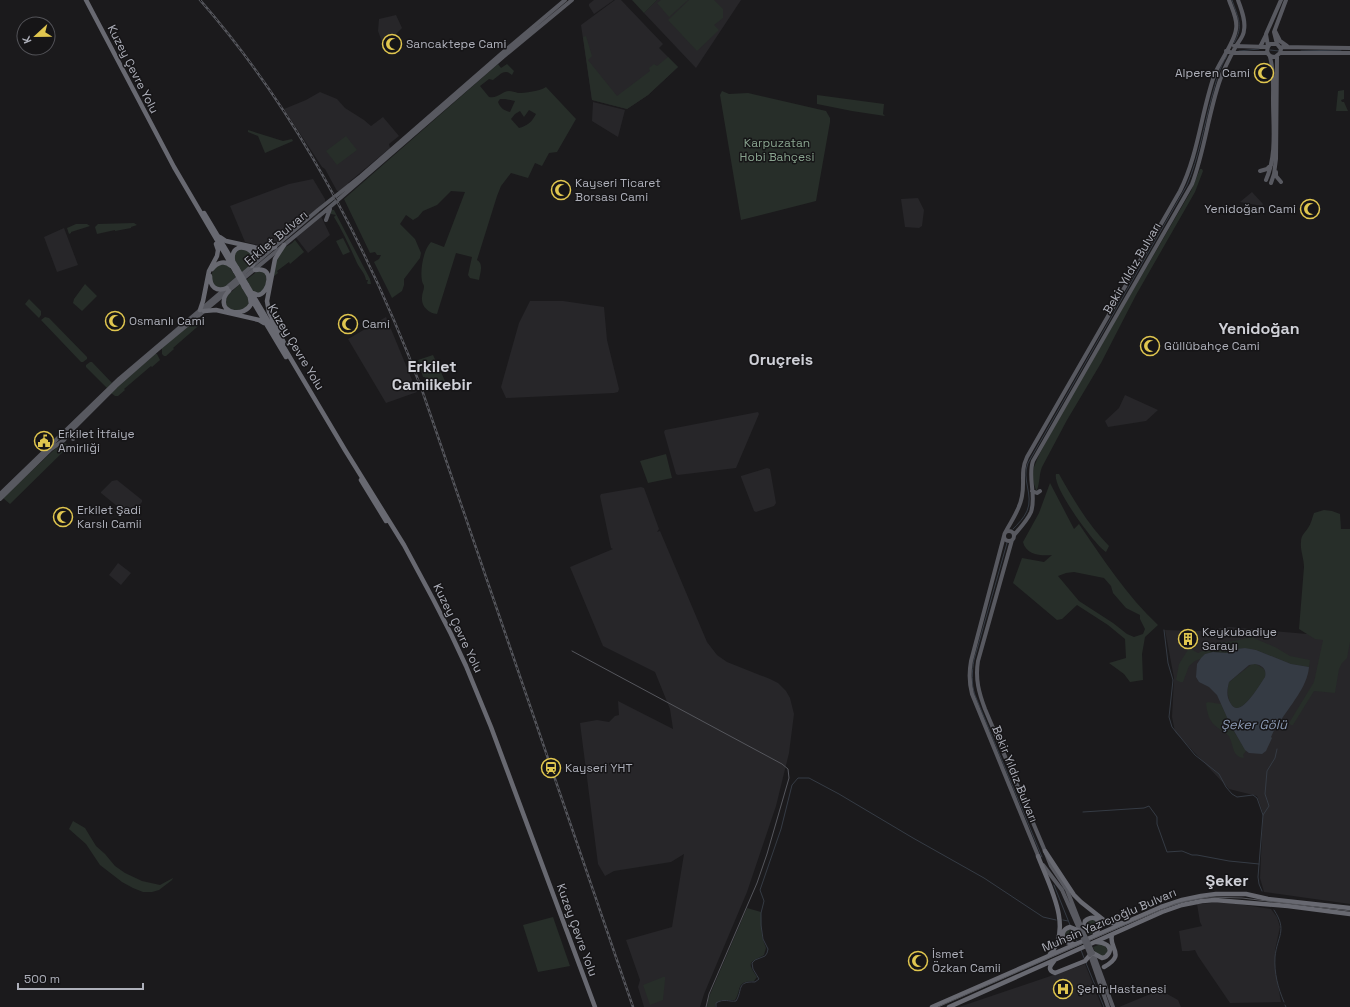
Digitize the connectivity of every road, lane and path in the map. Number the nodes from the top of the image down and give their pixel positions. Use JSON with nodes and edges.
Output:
{"nodes":[{"id":1,"x":86,"y":0,"type":"edge"},
{"id":2,"x":89,"y":0,"type":"edge"},
{"id":3,"x":565,"y":0,"type":"edge"},
{"id":4,"x":572,"y":0,"type":"edge"},
{"id":5,"x":1229,"y":0,"type":"edge"},
{"id":6,"x":1238,"y":0,"type":"edge"},
{"id":7,"x":1281,"y":0,"type":"edge"},
{"id":8,"x":1286,"y":0,"type":"edge"},
{"id":9,"x":1275,"y":28,"type":"junction"},
{"id":10,"x":1266,"y":34,"type":"junction"},
{"id":11,"x":1240,"y":40,"type":"junction"},
{"id":12,"x":1230,"y":45,"type":"junction"},
{"id":13,"x":1278,"y":45,"type":"junction"},
{"id":14,"x":1287,"y":46,"type":"junction"},
{"id":15,"x":1236,"y":47,"type":"junction"},
{"id":16,"x":1244,"y":47,"type":"junction"},
{"id":17,"x":1260,"y":47,"type":"junction"},
{"id":18,"x":1268,"y":47,"type":"junction"},
{"id":19,"x":1350,"y":48,"type":"edge"},
{"id":20,"x":1226,"y":51,"type":"junction"},
{"id":21,"x":1233,"y":53,"type":"junction"},
{"id":22,"x":1350,"y":53,"type":"edge"},
{"id":23,"x":502,"y":55,"type":"junction"},
{"id":24,"x":1269,"y":55,"type":"junction"},
{"id":25,"x":1279,"y":55,"type":"junction"},
{"id":26,"x":1273,"y":167,"type":"junction"},
{"id":27,"x":1260,"y":171,"type":"dead end"},
{"id":28,"x":1266,"y":180,"type":"dead end"},
{"id":29,"x":1281,"y":182,"type":"dead end"},
{"id":30,"x":1271,"y":183,"type":"dead end"},
{"id":31,"x":330,"y":206,"type":"junction"},
{"id":32,"x":326,"y":220,"type":"dead end"},
{"id":33,"x":211,"y":231,"type":"junction"},
{"id":34,"x":216,"y":234,"type":"junction"},
{"id":35,"x":284,"y":245,"type":"junction"},
{"id":36,"x":275,"y":247,"type":"junction"},
{"id":37,"x":234,"y":262,"type":"junction"},
{"id":38,"x":254,"y":268,"type":"junction"},
{"id":39,"x":236,"y":269,"type":"junction"},
{"id":40,"x":247,"y":288,"type":"junction"},
{"id":41,"x":228,"y":289,"type":"junction"},
{"id":42,"x":202,"y":311,"type":"junction"},
{"id":43,"x":279,"y":345,"type":"junction"},
{"id":44,"x":288,"y":354,"type":"junction"},
{"id":45,"x":72,"y":430,"type":"junction"},
{"id":46,"x":73,"y":439,"type":"dead end"},
{"id":47,"x":1032,"y":491,"type":"junction"},
{"id":48,"x":1040,"y":491,"type":"dead end"},
{"id":49,"x":0,"y":494,"type":"edge"},
{"id":50,"x":0,"y":499,"type":"edge"},
{"id":51,"x":1005,"y":535,"type":"junction"},
{"id":52,"x":1013,"y":537,"type":"junction"},
{"id":53,"x":1045,"y":851,"type":"junction"},
{"id":54,"x":1038,"y":856,"type":"junction"},
{"id":55,"x":1350,"y":908,"type":"edge"},
{"id":56,"x":1350,"y":914,"type":"edge"},
{"id":57,"x":1126,"y":922,"type":"junction"},
{"id":58,"x":1082,"y":931,"type":"junction"},
{"id":59,"x":1112,"y":935,"type":"junction"},
{"id":60,"x":1094,"y":936,"type":"junction"},
{"id":61,"x":1105,"y":938,"type":"junction"},
{"id":62,"x":1096,"y":942,"type":"junction"},
{"id":63,"x":1112,"y":943,"type":"junction"},
{"id":64,"x":1074,"y":944,"type":"junction"},
{"id":65,"x":1091,"y":954,"type":"junction"},
{"id":66,"x":1046,"y":957,"type":"junction"},
{"id":67,"x":1056,"y":960,"type":"junction"},
{"id":68,"x":1104,"y":966,"type":"dead end"},
{"id":69,"x":1097,"y":970,"type":"junction"},
{"id":70,"x":964,"y":992,"type":"junction"},
{"id":71,"x":967,"y":998,"type":"junction"},
{"id":72,"x":593,"y":1007,"type":"edge"},
{"id":73,"x":932,"y":1007,"type":"edge"},
{"id":74,"x":949,"y":1007,"type":"edge"},
{"id":75,"x":1108,"y":1007,"type":"edge"},
{"id":76,"x":1112,"y":1007,"type":"edge"}],
"edges":[{"from":1,"to":33,"type":"highway","name":"Kuzey Çevre Yolu"},
{"from":2,"to":34,"type":"highway","name":"Kuzey Çevre Yolu"},
{"from":3,"to":23,"type":"main road","name":"Erkilet Bulvarı"},
{"from":4,"to":23,"type":"main road","name":"Erkilet Bulvarı"},
{"from":5,"to":12,"type":"main road","name":"Bekir Yıldız Bulvarı"},
{"from":6,"to":11,"type":"main road","name":"Bekir Yıldız Bulvarı"},
{"from":7,"to":10,"type":"main road"},
{"from":8,"to":9,"type":"main road"},
{"from":9,"to":13,"type":"main road"},
{"from":9,"to":14,"type":"main road"},
{"from":10,"to":17,"type":"main road"},
{"from":10,"to":18,"type":"main road"},
{"from":11,"to":15,"type":"main road","name":"Bekir Yıldız Bulvarı"},
{"from":11,"to":16,"type":"main road"},
{"from":12,"to":15,"type":"main road"},
{"from":12,"to":20,"type":"main road","name":"Bekir Yıldız Bulvarı"},
{"from":13,"to":14,"type":"main road"},
{"from":13,"to":18,"type":"main road"},
{"from":13,"to":25,"type":"main road"},
{"from":14,"to":19,"type":"main road"},
{"from":15,"to":16,"type":"main road"},
{"from":15,"to":21,"type":"main road","name":"Bekir Yıldız Bulvarı"},
{"from":16,"to":17,"type":"main road"},
{"from":17,"to":18,"type":"main road"},
{"from":18,"to":24,"type":"main road"},
{"from":20,"to":21,"type":"main road"},
{"from":20,"to":51,"type":"main road","name":"Bekir Yıldız Bulvarı"},
{"from":21,"to":24,"type":"main road"},
{"from":21,"to":47,"type":"main road","name":"Bekir Yıldız Bulvarı"},
{"from":22,"to":25,"type":"main road"},
{"from":23,"to":31,"type":"main road","name":"Erkilet Bulvarı"},
{"from":23,"to":36,"type":"main road","name":"Erkilet Bulvarı"},
{"from":24,"to":25,"type":"main road"},
{"from":24,"to":26,"type":"main road"},
{"from":25,"to":26,"type":"main road"},
{"from":26,"to":27,"type":"main road"},
{"from":26,"to":28,"type":"main road"},
{"from":26,"to":29,"type":"main road"},
{"from":26,"to":30,"type":"main road"},
{"from":31,"to":32,"type":"main road"},
{"from":31,"to":35,"type":"main road","name":"Erkilet Bulvarı"},
{"from":33,"to":39,"type":"highway","name":"Kuzey Çevre Yolu"},
{"from":33,"to":42,"type":"highway"},
{"from":34,"to":36,"type":"highway"},
{"from":34,"to":37,"type":"highway","name":"Kuzey Çevre Yolu"},
{"from":35,"to":38,"type":"main road","name":"Erkilet Bulvarı"},
{"from":35,"to":44,"type":"highway"},
{"from":36,"to":38,"type":"main road","name":"Erkilet Bulvarı"},
{"from":37,"to":38,"type":"highway"},
{"from":37,"to":39,"type":"highway","name":"Kuzey Çevre Yolu"},
{"from":38,"to":40,"type":"highway"},
{"from":38,"to":41,"type":"main road","name":"Erkilet Bulvarı"},
{"from":39,"to":40,"type":"highway","bridge":true},
{"from":39,"to":41,"type":"highway"},
{"from":40,"to":41,"type":"highway"},
{"from":40,"to":43,"type":"highway","name":"Kuzey Çevre Yolu"},
{"from":40,"to":44,"type":"highway","name":"Kuzey Çevre Yolu"},
{"from":41,"to":42,"type":"main road","name":"Erkilet Bulvarı"},
{"from":42,"to":43,"type":"highway"},
{"from":42,"to":45,"type":"main road","name":"Erkilet Bulvarı"},
{"from":42,"to":49,"type":"main road","name":"Erkilet Bulvarı"},
{"from":43,"to":72,"type":"highway","name":"Kuzey Çevre Yolu"},
{"from":44,"to":72,"type":"highway","name":"Kuzey Çevre Yolu"},
{"from":45,"to":46,"type":"main road"},
{"from":45,"to":50,"type":"main road","name":"Erkilet Bulvarı"},
{"from":47,"to":48,"type":"main road"},
{"from":47,"to":52,"type":"main road","name":"Bekir Yıldız Bulvarı"},
{"from":51,"to":52,"type":"main road"},
{"from":51,"to":52,"type":"main road"},
{"from":51,"to":54,"type":"main road","name":"Bekir Yıldız Bulvarı"},
{"from":52,"to":53,"type":"main road","name":"Bekir Yıldız Bulvarı"},
{"from":53,"to":57,"type":"highway"},
{"from":53,"to":58,"type":"main road","name":"Bekir Yıldız Bulvarı"},
{"from":54,"to":58,"type":"main road","name":"Bekir Yıldız Bulvarı"},
{"from":54,"to":66,"type":"highway"},
{"from":55,"to":57,"type":"highway","name":"Muhsin Yazıcıoğlu Bulvarı"},
{"from":56,"to":59,"type":"highway","name":"Muhsin Yazıcıoğlu Bulvarı"},
{"from":57,"to":60,"type":"highway","name":"Muhsin Yazıcıoğlu Bulvarı"},
{"from":58,"to":60,"type":"highway"},
{"from":58,"to":64,"type":"highway"},
{"from":58,"to":65,"type":"main road","name":"Bekir Yıldız Bulvarı","bridge":true},
{"from":59,"to":61,"type":"highway","name":"Muhsin Yazıcıoğlu Bulvarı"},
{"from":59,"to":63,"type":"highway"},
{"from":60,"to":64,"type":"highway","name":"Muhsin Yazıcıoğlu Bulvarı"},
{"from":61,"to":62,"type":"highway","name":"Muhsin Yazıcıoğlu Bulvarı"},
{"from":61,"to":63,"type":"highway"},
{"from":62,"to":65,"type":"highway"},
{"from":62,"to":67,"type":"highway","name":"Muhsin Yazıcıoğlu Bulvarı"},
{"from":63,"to":68,"type":"highway"},
{"from":64,"to":66,"type":"highway","name":"Muhsin Yazıcıoğlu Bulvarı"},
{"from":65,"to":67,"type":"highway"},
{"from":65,"to":69,"type":"main road","name":"Bekir Yıldız Bulvarı"},
{"from":66,"to":70,"type":"highway","name":"Muhsin Yazıcıoğlu Bulvarı"},
{"from":67,"to":71,"type":"highway","name":"Muhsin Yazıcıoğlu Bulvarı"},
{"from":69,"to":75,"type":"main road","name":"Bekir Yıldız Bulvarı"},
{"from":69,"to":76,"type":"main road","name":"Bekir Yıldız Bulvarı"},
{"from":70,"to":71,"type":"highway"},
{"from":70,"to":73,"type":"highway","name":"Muhsin Yazıcıoğlu Bulvarı"},
{"from":71,"to":74,"type":"highway","name":"Muhsin Yazıcıoğlu Bulvarı"}]}
